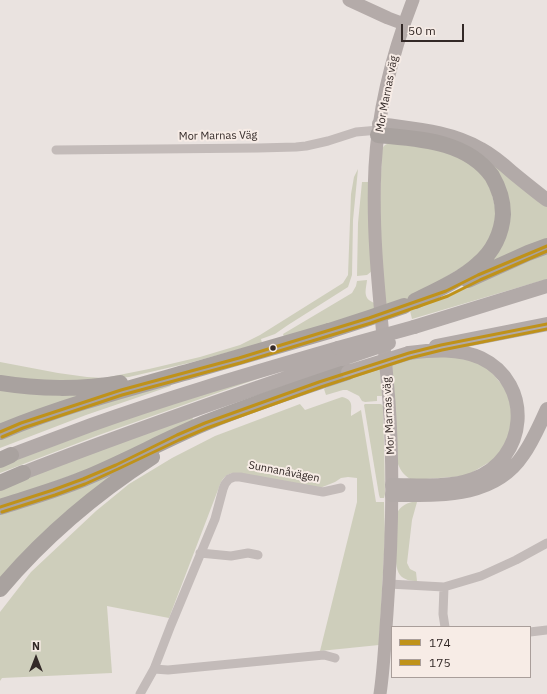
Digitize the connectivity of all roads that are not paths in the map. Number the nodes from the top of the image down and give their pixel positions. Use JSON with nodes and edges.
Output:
{"nodes":[{"id":1,"x":349,"y":0,"type":"edge"},
{"id":2,"x":413,"y":0,"type":"edge"},
{"id":3,"x":404,"y":24,"type":"junction"},
{"id":4,"x":379,"y":129,"type":"junction"},
{"id":5,"x":56,"y":150,"type":"dead end"},
{"id":6,"x":547,"y":200,"type":"edge"},
{"id":7,"x":547,"y":246,"type":"edge"},
{"id":8,"x":547,"y":286,"type":"edge"},
{"id":9,"x":547,"y":293,"type":"edge"},
{"id":10,"x":410,"y":304,"type":"junction"},
{"id":11,"x":547,"y":324,"type":"edge"},
{"id":12,"x":414,"y":331,"type":"junction"},
{"id":13,"x":409,"y":354,"type":"junction"},
{"id":14,"x":239,"y":358,"type":"junction"},
{"id":15,"x":343,"y":360,"type":"junction"},
{"id":16,"x":0,"y":383,"type":"edge"},
{"id":17,"x":547,"y":409,"type":"edge"},
{"id":18,"x":228,"y":414,"type":"junction"},
{"id":19,"x":0,"y":432,"type":"edge"},
{"id":20,"x":6,"y":458,"type":"edge"},
{"id":21,"x":22,"y":473,"type":"joint"},
{"id":22,"x":0,"y":483,"type":"edge"},
{"id":23,"x":341,"y":488,"type":"dead end"},
{"id":24,"x":392,"y":490,"type":"junction"},
{"id":25,"x":0,"y":507,"type":"edge"},
{"id":26,"x":547,"y":543,"type":"edge"},
{"id":27,"x":200,"y":553,"type":"junction"},
{"id":28,"x":258,"y":555,"type":"dead end"},
{"id":29,"x":389,"y":584,"type":"junction"},
{"id":30,"x":444,"y":587,"type":"junction"},
{"id":31,"x":0,"y":589,"type":"edge"},
{"id":32,"x":446,"y":626,"type":"edge"},
{"id":33,"x":547,"y":630,"type":"edge"},
{"id":34,"x":531,"y":632,"type":"edge"},
{"id":35,"x":335,"y":658,"type":"dead end"},
{"id":36,"x":154,"y":669,"type":"junction"},
{"id":37,"x":140,"y":694,"type":"edge"},
{"id":38,"x":380,"y":694,"type":"edge"}],
"edges":[{"from":1,"to":3,"type":"street"},
{"from":2,"to":3,"type":"street","name":"Mor Marnas väg"},
{"from":3,"to":4,"type":"street","name":"Mor Marnas väg"},
{"from":4,"to":5,"type":"street","name":"Mor Marnas Väg"},
{"from":4,"to":6,"type":"main road"},
{"from":4,"to":10,"type":"highway"},
{"from":4,"to":24,"type":"street","name":"Mor Marnas väg"},
{"from":7,"to":10,"type":"highway"},
{"from":8,"to":12,"type":"main road"},
{"from":9,"to":12,"type":"main road"},
{"from":10,"to":14,"type":"highway","bridge":true},
{"from":11,"to":13,"type":"main road"},
{"from":12,"to":15,"type":"main road","bridge":true},
{"from":13,"to":15,"type":"main road","bridge":true},
{"from":13,"to":24,"type":"main road"},
{"from":14,"to":16,"type":"highway"},
{"from":14,"to":19,"type":"highway"},
{"from":15,"to":18,"type":"highway"},
{"from":15,"to":20,"type":"main road"},
{"from":15,"to":21,"type":"main road"},
{"from":17,"to":24,"type":"main road"},
{"from":18,"to":25,"type":"highway"},
{"from":18,"to":31,"type":"highway"},
{"from":21,"to":22,"type":"highway"},
{"from":23,"to":27,"type":"street","name":"Sunnanåvägen"},
{"from":24,"to":29,"type":"street","name":"Mor Marnas väg"},
{"from":26,"to":30,"type":"street"},
{"from":27,"to":28,"type":"street"},
{"from":27,"to":36,"type":"street","name":"Sunnanåvägen"},
{"from":29,"to":30,"type":"street"},
{"from":29,"to":38,"type":"street","name":"Mor Marnas väg"},
{"from":30,"to":32,"type":"street"},
{"from":33,"to":34,"type":"street"},
{"from":35,"to":36,"type":"street"},
{"from":36,"to":37,"type":"street","name":"Sunnanåvägen"}]}
